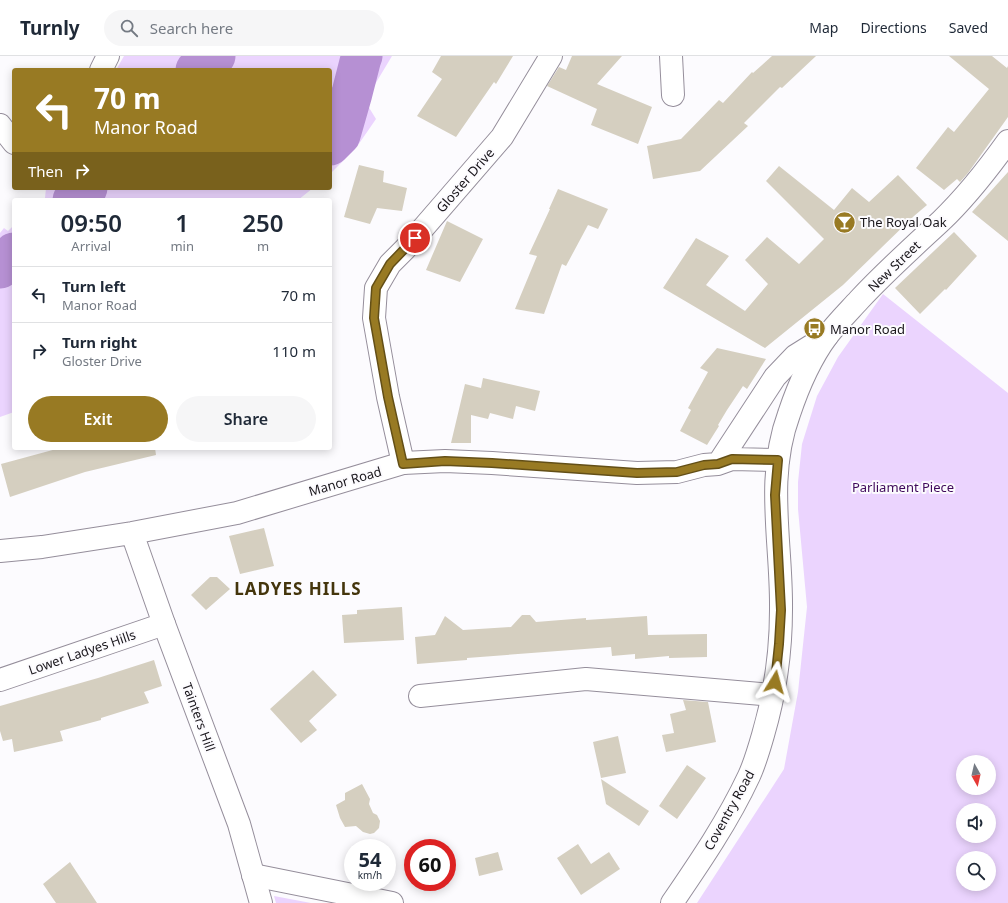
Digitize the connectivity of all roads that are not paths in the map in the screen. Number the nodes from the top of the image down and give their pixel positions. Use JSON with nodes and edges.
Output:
{"nodes":[{"id":1,"x":108,"y":56,"type":"edge"},
{"id":2,"x":551,"y":56,"type":"edge"},
{"id":3,"x":671,"y":56,"type":"edge"},
{"id":4,"x":102,"y":68,"type":"edge"},
{"id":5,"x":673,"y":95,"type":"dead end"},
{"id":6,"x":0,"y":125,"type":"edge"},
{"id":7,"x":12,"y":140,"type":"edge"},
{"id":8,"x":1008,"y":141,"type":"edge"},
{"id":9,"x":827,"y":336,"type":"junction"},
{"id":10,"x":778,"y":460,"type":"junction"},
{"id":11,"x":403,"y":464,"type":"junction"},
{"id":12,"x":718,"y":464,"type":"junction"},
{"id":13,"x":132,"y":533,"type":"junction"},
{"id":14,"x":0,"y":551,"type":"edge"},
{"id":15,"x":164,"y":624,"type":"junction"},
{"id":16,"x":0,"y":680,"type":"edge"},
{"id":17,"x":773,"y":695,"type":"junction"},
{"id":18,"x":420,"y":696,"type":"dead end"},
{"id":19,"x":253,"y":875,"type":"junction"},
{"id":20,"x":261,"y":903,"type":"edge"},
{"id":21,"x":392,"y":903,"type":"edge"},
{"id":22,"x":672,"y":903,"type":"edge"}],
"edges":[{"from":1,"to":4,"type":"street"},
{"from":2,"to":11,"type":"street","name":"Gloster Drive"},
{"from":3,"to":5,"type":"street"},
{"from":6,"to":7,"type":"street"},
{"from":8,"to":9,"type":"street","name":"New Street"},
{"from":9,"to":10,"type":"street","name":"Coventry Road"},
{"from":9,"to":12,"type":"street"},
{"from":10,"to":12,"type":"street","name":"Manor Road"},
{"from":10,"to":17,"type":"street","name":"Coventry Road"},
{"from":11,"to":12,"type":"street","name":"Manor Road"},
{"from":11,"to":13,"type":"street","name":"Manor Road"},
{"from":13,"to":14,"type":"street","name":"Manor Road"},
{"from":13,"to":15,"type":"street","name":"Tainters Hill"},
{"from":15,"to":16,"type":"street","name":"Lower Ladyes Hills"},
{"from":15,"to":19,"type":"street","name":"Tainters Hill"},
{"from":17,"to":18,"type":"street"},
{"from":17,"to":22,"type":"street","name":"Coventry Road"},
{"from":19,"to":20,"type":"street","name":"Tainters Hill"},
{"from":19,"to":21,"type":"street"}]}
